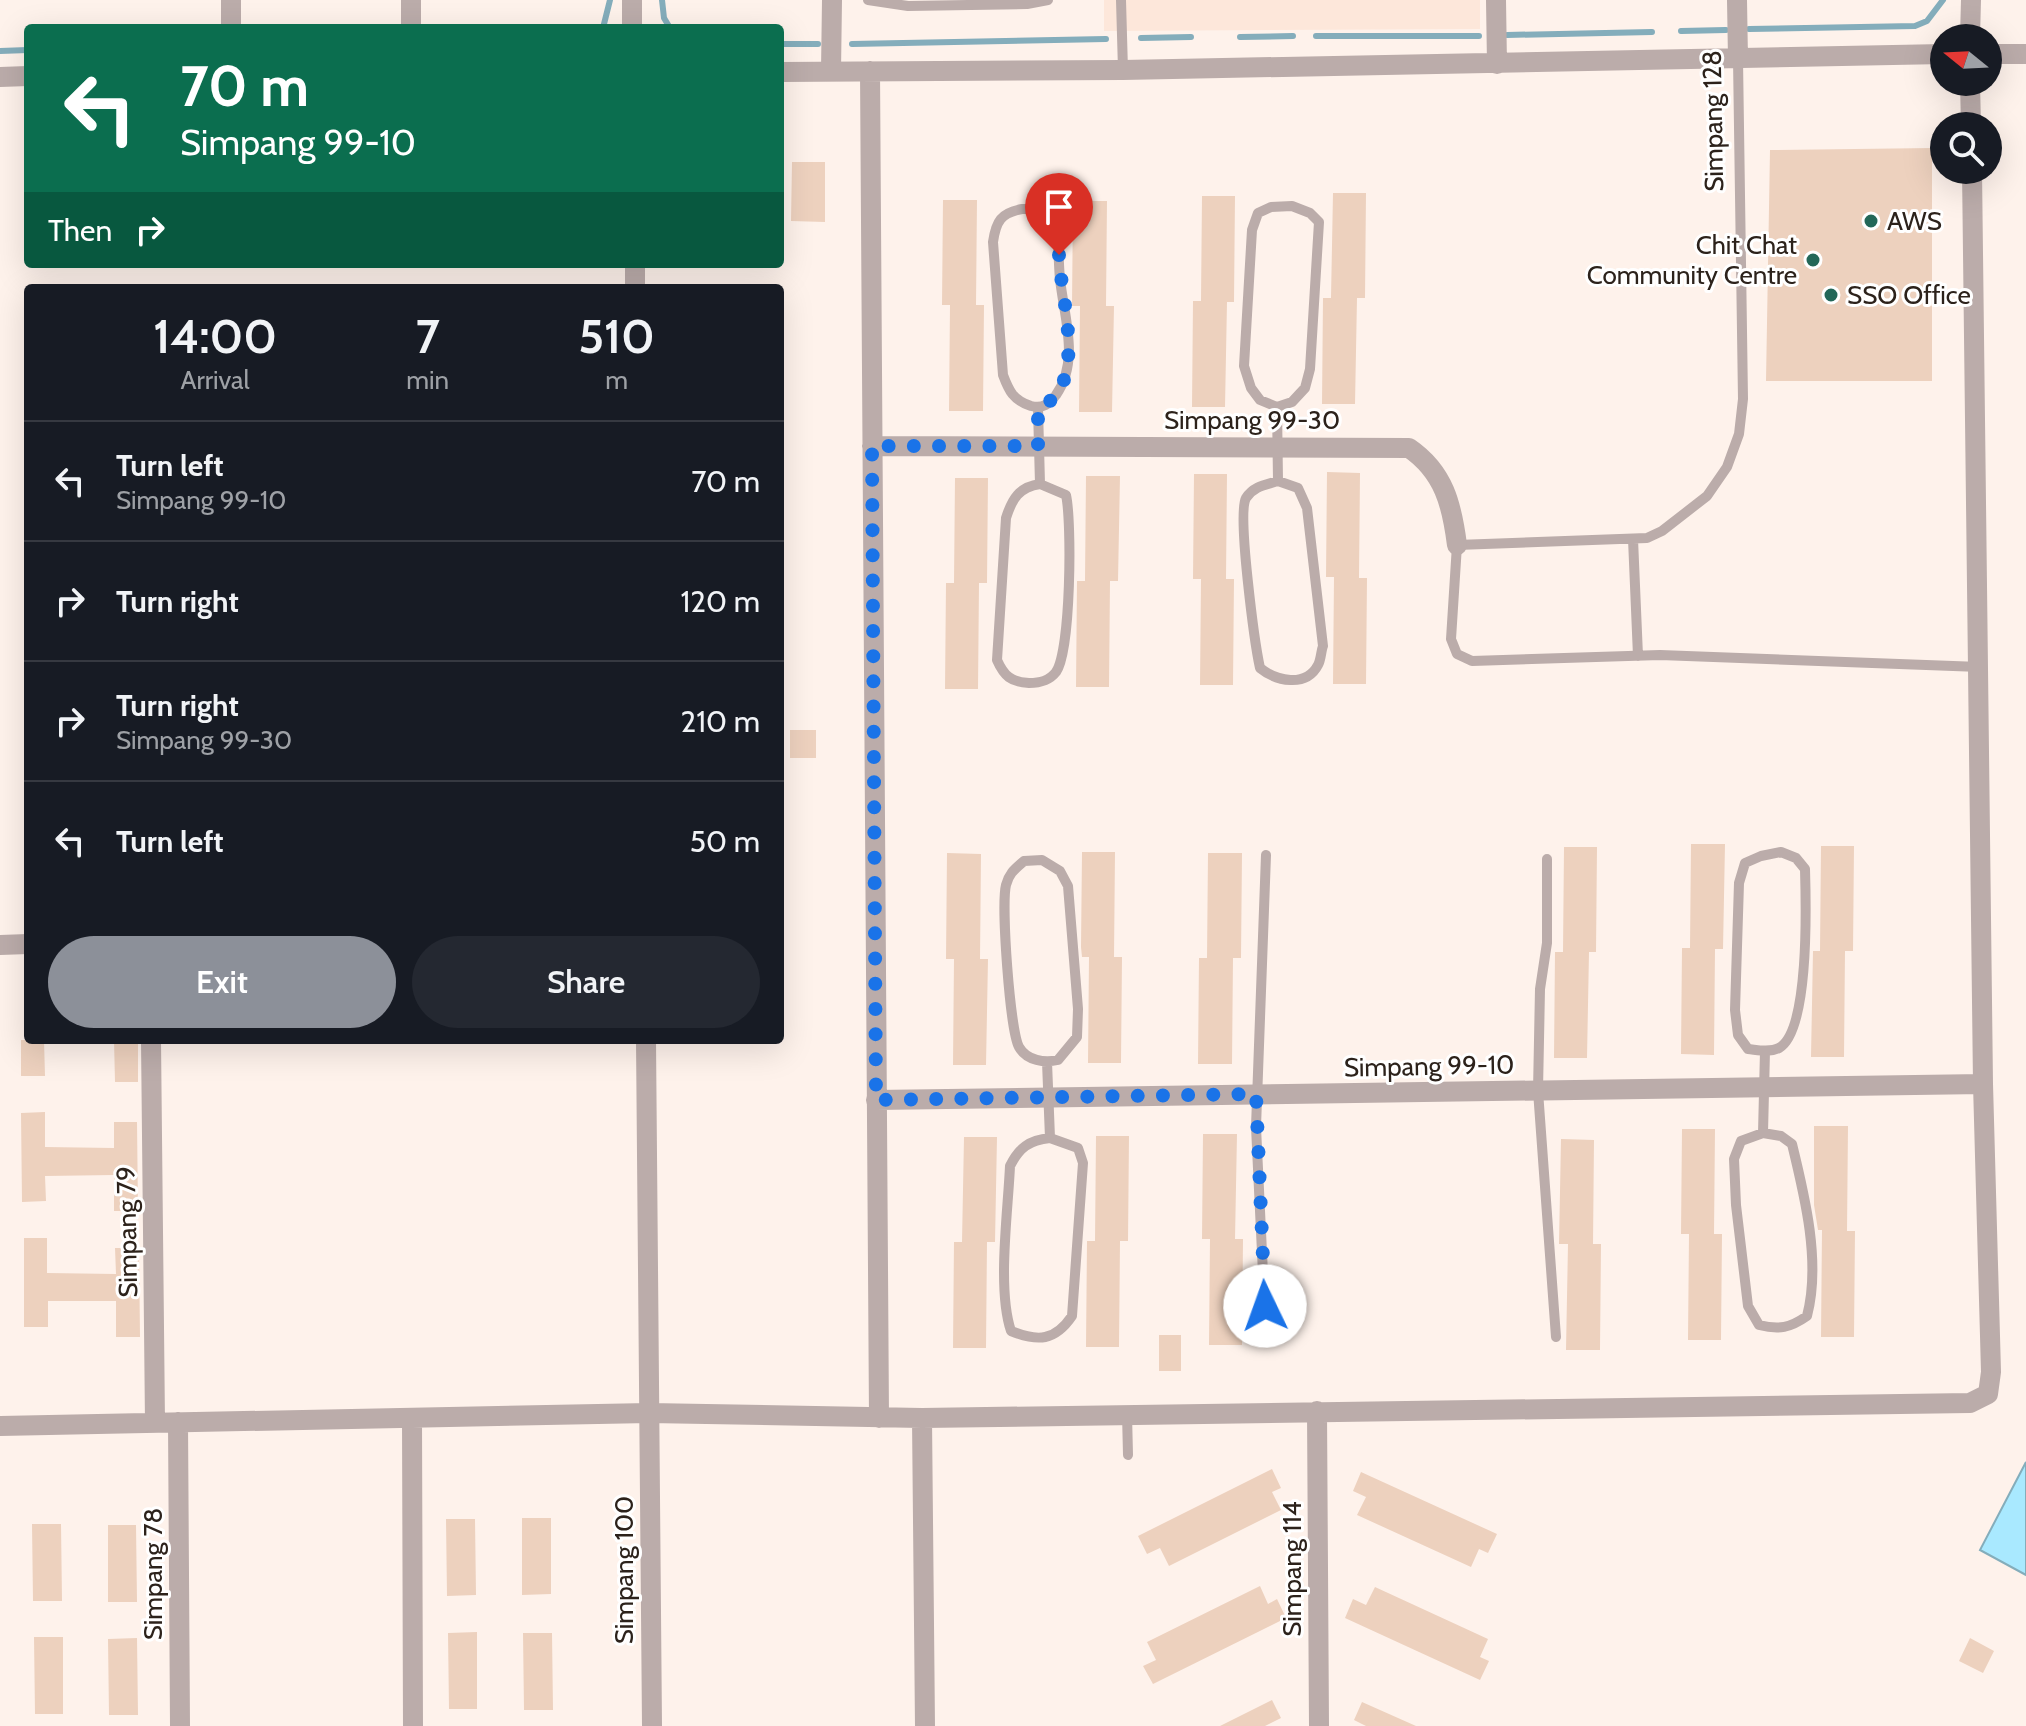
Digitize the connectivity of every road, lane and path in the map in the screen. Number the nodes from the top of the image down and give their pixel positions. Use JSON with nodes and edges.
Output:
{"nodes":[{"id":1,"x":231,"y":0,"type":"edge"},
{"id":2,"x":411,"y":0,"type":"edge"},
{"id":3,"x":632,"y":0,"type":"edge"},
{"id":4,"x":832,"y":0,"type":"edge"},
{"id":5,"x":868,"y":0,"type":"edge"},
{"id":6,"x":1048,"y":0,"type":"edge"},
{"id":7,"x":1121,"y":0,"type":"edge"},
{"id":8,"x":1496,"y":0,"type":"edge"},
{"id":9,"x":1737,"y":0,"type":"edge"},
{"id":10,"x":1971,"y":0,"type":"edge"},
{"id":11,"x":231,"y":24,"type":"edge"},
{"id":12,"x":411,"y":24,"type":"edge"},
{"id":13,"x":632,"y":24,"type":"edge"},
{"id":14,"x":1970,"y":24,"type":"edge"},
{"id":15,"x":1930,"y":54,"type":"edge"},
{"id":16,"x":2002,"y":54,"type":"edge"},
{"id":17,"x":2026,"y":54,"type":"edge"},
{"id":18,"x":1738,"y":59,"type":"junction"},
{"id":19,"x":1497,"y":64,"type":"junction"},
{"id":20,"x":1123,"y":70,"type":"junction"},
{"id":21,"x":831,"y":71,"type":"junction"},
{"id":22,"x":870,"y":71,"type":"junction"},
{"id":23,"x":784,"y":72,"type":"edge"},
{"id":24,"x":24,"y":76,"type":"edge"},
{"id":25,"x":0,"y":77,"type":"edge"},
{"id":26,"x":1972,"y":184,"type":"edge"},
{"id":27,"x":1277,"y":407,"type":"junction"},
{"id":28,"x":1038,"y":408,"type":"junction"},
{"id":29,"x":872,"y":446,"type":"junction"},
{"id":30,"x":1038,"y":446,"type":"junction"},
{"id":31,"x":1275,"y":446,"type":"junction"},
{"id":32,"x":1278,"y":481,"type":"junction"},
{"id":33,"x":1040,"y":484,"type":"junction"},
{"id":34,"x":1633,"y":539,"type":"junction"},
{"id":35,"x":1457,"y":545,"type":"junction"},
{"id":36,"x":1638,"y":656,"type":"junction"},
{"id":37,"x":1980,"y":667,"type":"junction"},
{"id":38,"x":1266,"y":855,"type":"dead end"},
{"id":39,"x":1547,"y":859,"type":"dead end"},
{"id":40,"x":24,"y":944,"type":"edge"},
{"id":41,"x":0,"y":945,"type":"edge"},
{"id":42,"x":151,"y":1044,"type":"edge"},
{"id":43,"x":646,"y":1044,"type":"edge"},
{"id":44,"x":1765,"y":1051,"type":"junction"},
{"id":45,"x":1047,"y":1062,"type":"junction"},
{"id":46,"x":1983,"y":1084,"type":"junction"},
{"id":47,"x":1762,"y":1088,"type":"junction"},
{"id":48,"x":1538,"y":1091,"type":"junction"},
{"id":49,"x":1256,"y":1094,"type":"junction"},
{"id":50,"x":1049,"y":1099,"type":"junction"},
{"id":51,"x":876,"y":1100,"type":"junction"},
{"id":52,"x":1763,"y":1133,"type":"junction"},
{"id":53,"x":1050,"y":1138,"type":"junction"},
{"id":54,"x":1266,"y":1336,"type":"dead end"},
{"id":55,"x":1556,"y":1337,"type":"dead end"},
{"id":56,"x":1317,"y":1411,"type":"junction"},
{"id":57,"x":649,"y":1413,"type":"junction"},
{"id":58,"x":1127,"y":1414,"type":"junction"},
{"id":59,"x":412,"y":1418,"type":"junction"},
{"id":60,"x":879,"y":1418,"type":"junction"},
{"id":61,"x":922,"y":1418,"type":"junction"},
{"id":62,"x":178,"y":1422,"type":"junction"},
{"id":63,"x":155,"y":1423,"type":"junction"},
{"id":64,"x":0,"y":1426,"type":"edge"},
{"id":65,"x":1128,"y":1455,"type":"dead end"},
{"id":66,"x":180,"y":1726,"type":"edge"},
{"id":67,"x":413,"y":1726,"type":"edge"},
{"id":68,"x":652,"y":1726,"type":"edge"},
{"id":69,"x":925,"y":1726,"type":"edge"},
{"id":70,"x":1319,"y":1726,"type":"edge"}],
"edges":[{"from":1,"to":11,"type":"street"},
{"from":2,"to":12,"type":"street"},
{"from":3,"to":13,"type":"street"},
{"from":4,"to":21,"type":"street"},
{"from":5,"to":6,"type":"lane"},
{"from":7,"to":20,"type":"lane"},
{"from":8,"to":19,"type":"street"},
{"from":9,"to":18,"type":"street","name":"Simpang 128"},
{"from":10,"to":14,"type":"street"},
{"from":15,"to":18,"type":"street"},
{"from":16,"to":17,"type":"street"},
{"from":18,"to":19,"type":"street"},
{"from":18,"to":34,"type":"lane","name":"Simpang 128"},
{"from":19,"to":20,"type":"street"},
{"from":20,"to":22,"type":"street"},
{"from":21,"to":22,"type":"street"},
{"from":21,"to":23,"type":"street"},
{"from":22,"to":29,"type":"street"},
{"from":24,"to":25,"type":"street"},
{"from":26,"to":37,"type":"street"},
{"from":27,"to":27,"type":"lane"},
{"from":27,"to":31,"type":"lane"},
{"from":28,"to":28,"type":"lane"},
{"from":28,"to":30,"type":"lane"},
{"from":29,"to":30,"type":"street","name":"Simpang 99-30"},
{"from":29,"to":51,"type":"street"},
{"from":30,"to":31,"type":"street","name":"Simpang 99-30"},
{"from":30,"to":33,"type":"lane"},
{"from":31,"to":32,"type":"lane"},
{"from":31,"to":35,"type":"street","name":"Simpang 99-30"},
{"from":32,"to":32,"type":"lane"},
{"from":33,"to":33,"type":"lane"},
{"from":34,"to":35,"type":"lane","name":"Simpang 128"},
{"from":34,"to":36,"type":"lane"},
{"from":35,"to":36,"type":"lane","name":"Simpang 99-30"},
{"from":36,"to":37,"type":"lane"},
{"from":37,"to":46,"type":"street"},
{"from":38,"to":49,"type":"lane"},
{"from":39,"to":48,"type":"lane"},
{"from":40,"to":41,"type":"street"},
{"from":42,"to":63,"type":"street","name":"Simpang 79"},
{"from":43,"to":57,"type":"street","name":"Simpang 100"},
{"from":44,"to":44,"type":"lane"},
{"from":44,"to":47,"type":"lane"},
{"from":45,"to":45,"type":"lane"},
{"from":45,"to":50,"type":"lane"},
{"from":46,"to":47,"type":"street","name":"Simpang 99-10"},
{"from":46,"to":56,"type":"street"},
{"from":47,"to":48,"type":"street","name":"Simpang 99-10"},
{"from":47,"to":52,"type":"lane"},
{"from":48,"to":49,"type":"street","name":"Simpang 99-10"},
{"from":48,"to":55,"type":"lane"},
{"from":49,"to":50,"type":"street","name":"Simpang 99-10"},
{"from":49,"to":54,"type":"lane"},
{"from":50,"to":51,"type":"street","name":"Simpang 99-10"},
{"from":50,"to":53,"type":"lane"},
{"from":51,"to":60,"type":"street"},
{"from":52,"to":52,"type":"lane"},
{"from":53,"to":53,"type":"lane"},
{"from":56,"to":58,"type":"street"},
{"from":56,"to":70,"type":"street","name":"Simpang 114"},
{"from":57,"to":59,"type":"street"},
{"from":57,"to":60,"type":"street"},
{"from":57,"to":68,"type":"street","name":"Simpang 100"},
{"from":58,"to":61,"type":"street"},
{"from":58,"to":65,"type":"lane"},
{"from":59,"to":62,"type":"street"},
{"from":59,"to":67,"type":"street"},
{"from":60,"to":61,"type":"street"},
{"from":61,"to":69,"type":"street"},
{"from":62,"to":63,"type":"street"},
{"from":62,"to":66,"type":"street","name":"Simpang 78"},
{"from":63,"to":64,"type":"street"}]}
